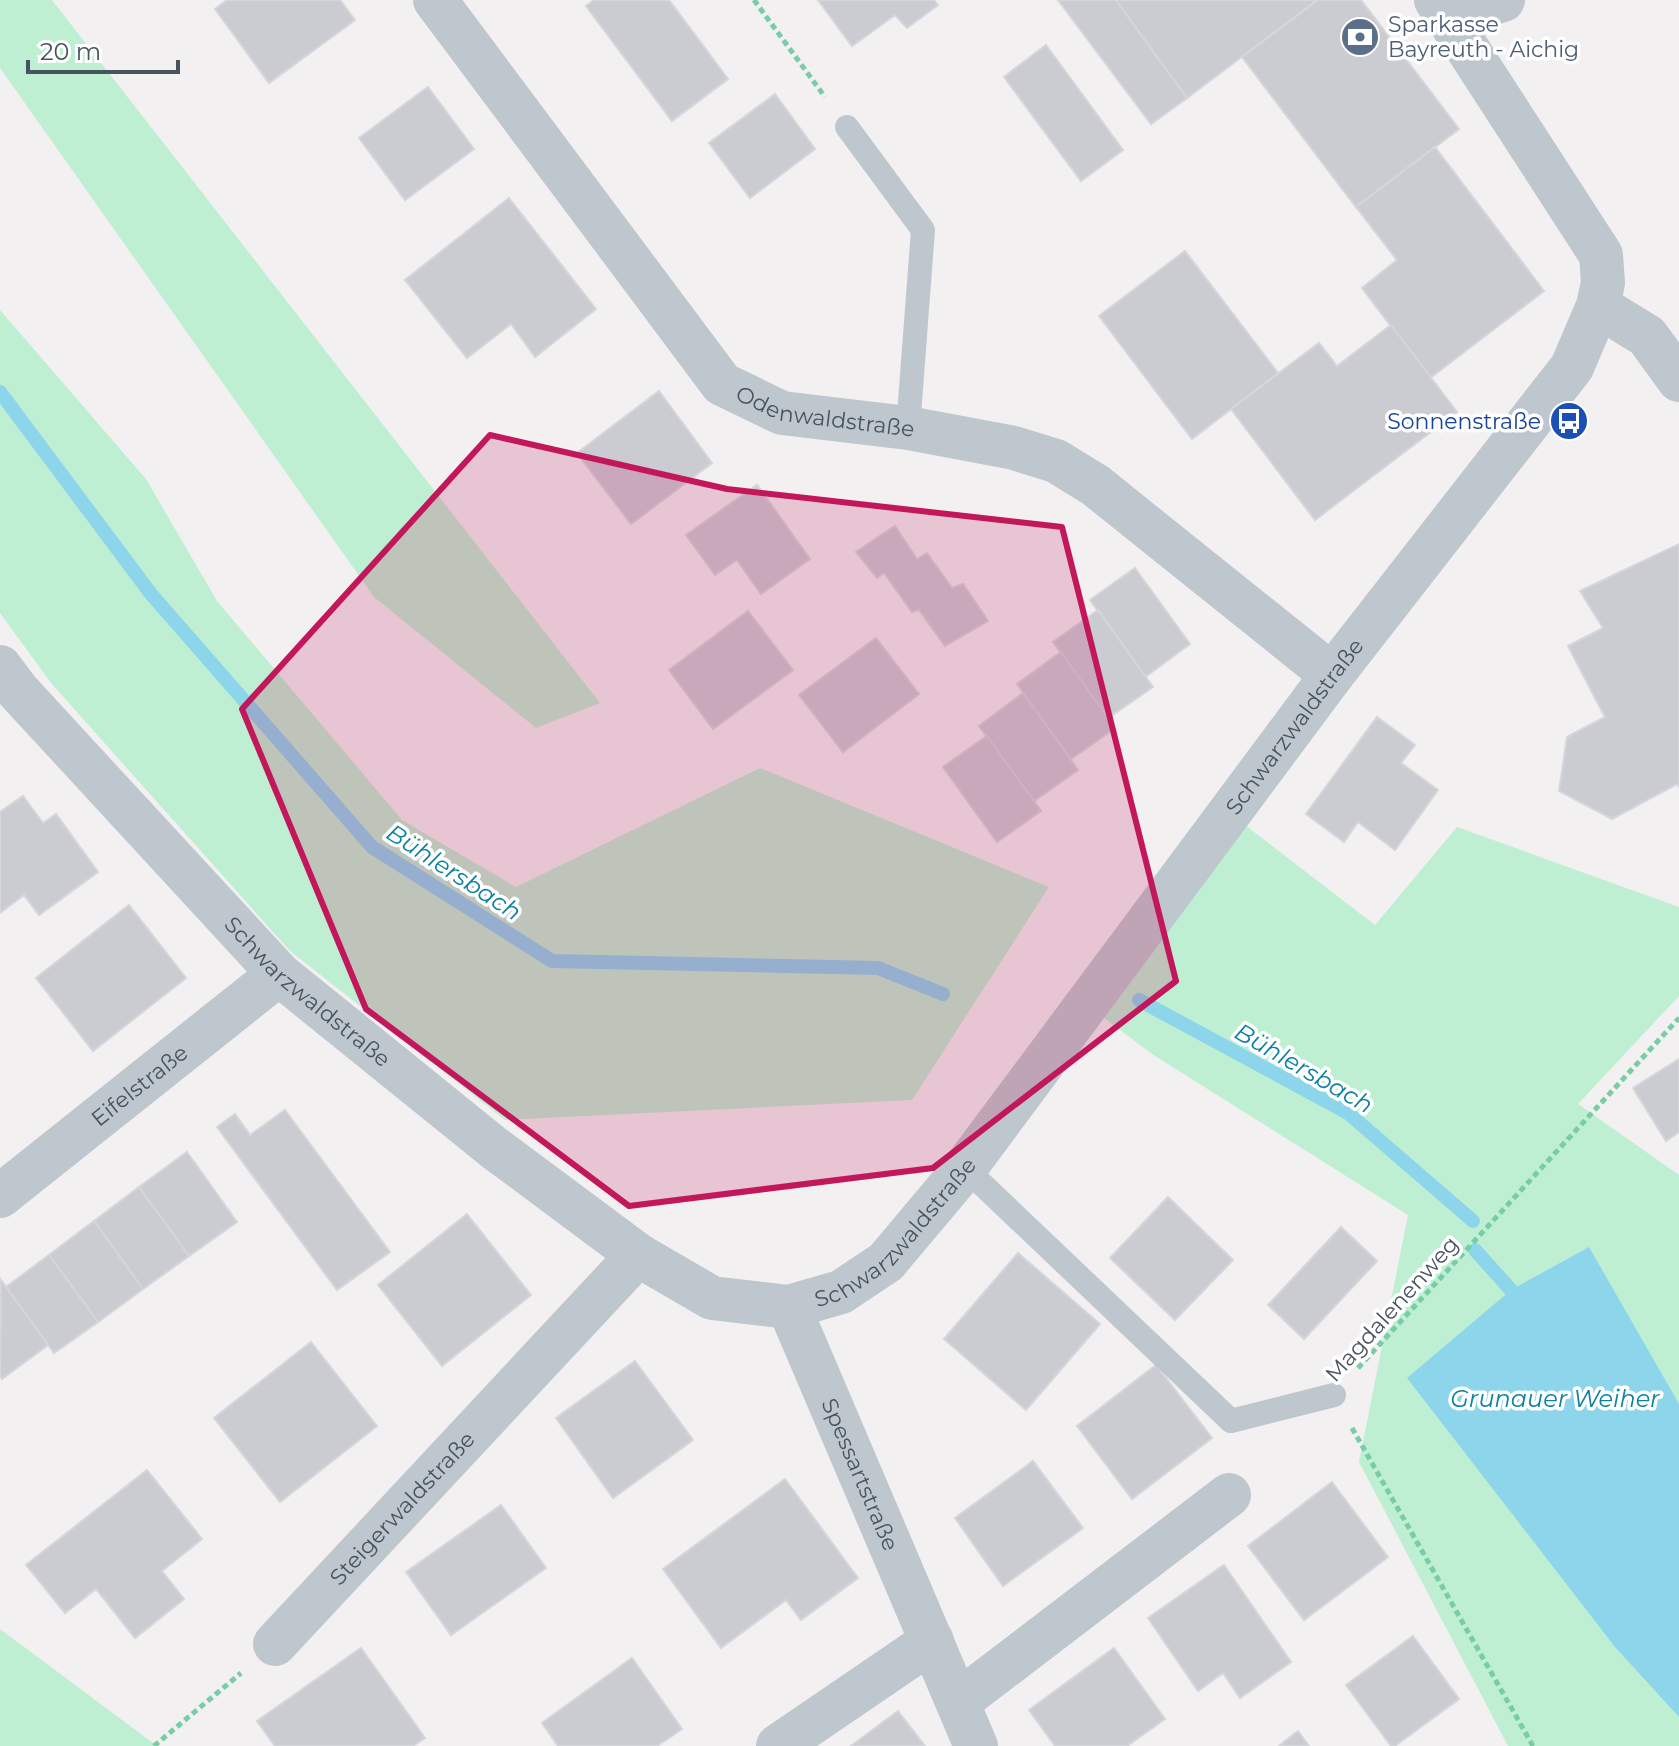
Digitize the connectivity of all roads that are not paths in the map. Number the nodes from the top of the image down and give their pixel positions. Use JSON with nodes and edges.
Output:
{"nodes":[{"id":1,"x":435,"y":0,"type":"edge"},
{"id":2,"x":1503,"y":0,"type":"edge"},
{"id":3,"x":1443,"y":10,"type":"edge"},
{"id":4,"x":847,"y":127,"type":"road end"},
{"id":5,"x":1598,"y":306,"type":"junction"},
{"id":6,"x":1679,"y":380,"type":"edge"},
{"id":7,"x":908,"y":428,"type":"junction"},
{"id":8,"x":0,"y":667,"type":"edge"},
{"id":9,"x":1332,"y":675,"type":"junction"},
{"id":10,"x":279,"y":974,"type":"junction"},
{"id":11,"x":965,"y":1168,"type":"junction"},
{"id":12,"x":0,"y":1196,"type":"edge"},
{"id":13,"x":638,"y":1255,"type":"junction"},
{"id":14,"x":789,"y":1307,"type":"junction"},
{"id":15,"x":1334,"y":1395,"type":"road end"},
{"id":16,"x":1229,"y":1495,"type":"dead end"},
{"id":17,"x":932,"y":1641,"type":"junction"},
{"id":18,"x":275,"y":1644,"type":"road end"},
{"id":19,"x":958,"y":1702,"type":"junction"},
{"id":20,"x":778,"y":1746,"type":"edge"},
{"id":21,"x":976,"y":1746,"type":"edge"}],
"edges":[{"from":1,"to":7,"type":"street","name":"Odenwaldstraße"},
{"from":2,"to":3,"type":"street"},
{"from":3,"to":5,"type":"street","name":"Schwarzwaldstraße"},
{"from":4,"to":7,"type":"lane"},
{"from":5,"to":6,"type":"street"},
{"from":5,"to":9,"type":"street","name":"Schwarzwaldstraße"},
{"from":7,"to":9,"type":"street","name":"Odenwaldstraße"},
{"from":8,"to":10,"type":"street","name":"Schwarzwaldstraße"},
{"from":9,"to":11,"type":"street","name":"Schwarzwaldstraße"},
{"from":10,"to":12,"type":"street","name":"Eifelstraße"},
{"from":10,"to":13,"type":"street","name":"Schwarzwaldstraße"},
{"from":11,"to":14,"type":"street","name":"Schwarzwaldstraße"},
{"from":11,"to":15,"type":"lane"},
{"from":13,"to":14,"type":"street","name":"Schwarzwaldstraße"},
{"from":13,"to":18,"type":"street","name":"Steigerwaldstraße"},
{"from":14,"to":17,"type":"street","name":"Spessartstraße"},
{"from":16,"to":19,"type":"street"},
{"from":17,"to":19,"type":"street","name":"Spessartstraße"},
{"from":17,"to":20,"type":"street"},
{"from":19,"to":21,"type":"street","name":"Spessartstraße"}]}
